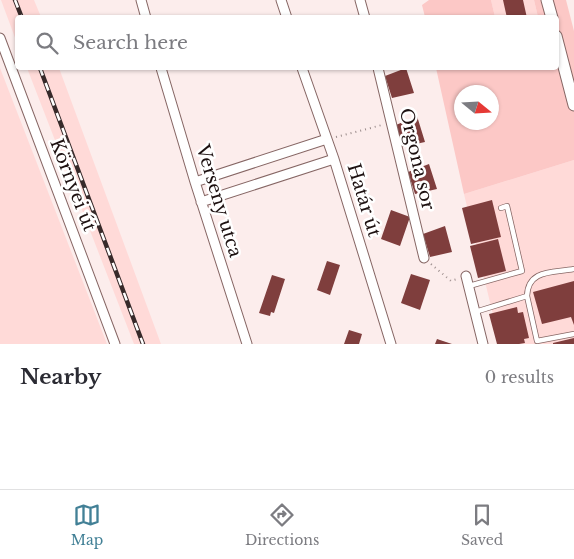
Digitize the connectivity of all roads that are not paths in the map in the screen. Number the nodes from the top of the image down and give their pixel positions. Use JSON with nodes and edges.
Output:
{"nodes":[{"id":1,"x":141,"y":0,"type":"edge"},
{"id":2,"x":281,"y":0,"type":"edge"},
{"id":3,"x":360,"y":0,"type":"edge"},
{"id":4,"x":547,"y":0,"type":"edge"},
{"id":5,"x":145,"y":15,"type":"edge"},
{"id":6,"x":286,"y":15,"type":"edge"},
{"id":7,"x":364,"y":15,"type":"edge"},
{"id":8,"x":551,"y":15,"type":"edge"},
{"id":9,"x":0,"y":38,"type":"edge"},
{"id":10,"x":559,"y":48,"type":"edge"},
{"id":11,"x":162,"y":70,"type":"edge"},
{"id":12,"x":303,"y":70,"type":"edge"},
{"id":13,"x":379,"y":70,"type":"edge"},
{"id":14,"x":574,"y":105,"type":"edge"},
{"id":15,"x":327,"y":139,"type":"junction"},
{"id":16,"x":334,"y":159,"type":"junction"},
{"id":17,"x":195,"y":182,"type":"junction"},
{"id":18,"x":202,"y":202,"type":"junction"},
{"id":19,"x":501,"y":208,"type":"dead end"},
{"id":20,"x":424,"y":258,"type":"road end"},
{"id":21,"x":574,"y":269,"type":"edge"},
{"id":22,"x":466,"y":276,"type":"road end"},
{"id":23,"x":469,"y":286,"type":"junction"},
{"id":24,"x":527,"y":296,"type":"junction"},
{"id":25,"x":475,"y":312,"type":"junction"},
{"id":26,"x":574,"y":334,"type":"edge"},
{"id":27,"x":115,"y":344,"type":"edge"},
{"id":28,"x":247,"y":344,"type":"edge"},
{"id":29,"x":391,"y":344,"type":"edge"},
{"id":30,"x":483,"y":344,"type":"edge"}],
"edges":[{"from":1,"to":5,"type":"street"},
{"from":2,"to":6,"type":"street"},
{"from":3,"to":7,"type":"street"},
{"from":4,"to":8,"type":"main road"},
{"from":9,"to":27,"type":"street","name":"Környei út"},
{"from":10,"to":14,"type":"main road"},
{"from":11,"to":17,"type":"street","name":"Verseny utca"},
{"from":12,"to":15,"type":"street","name":"Határ út"},
{"from":13,"to":20,"type":"street","name":"Orgona sor"},
{"from":15,"to":16,"type":"street","name":"Határ út"},
{"from":15,"to":17,"type":"street"},
{"from":16,"to":18,"type":"street"},
{"from":16,"to":29,"type":"street","name":"Határ út"},
{"from":17,"to":18,"type":"street","name":"Verseny utca"},
{"from":18,"to":28,"type":"street","name":"Verseny utca"},
{"from":19,"to":23,"type":"lane"},
{"from":21,"to":24,"type":"lane"},
{"from":22,"to":23,"type":"street"},
{"from":23,"to":25,"type":"street"},
{"from":24,"to":25,"type":"lane"},
{"from":24,"to":26,"type":"lane"},
{"from":25,"to":30,"type":"street"}]}
